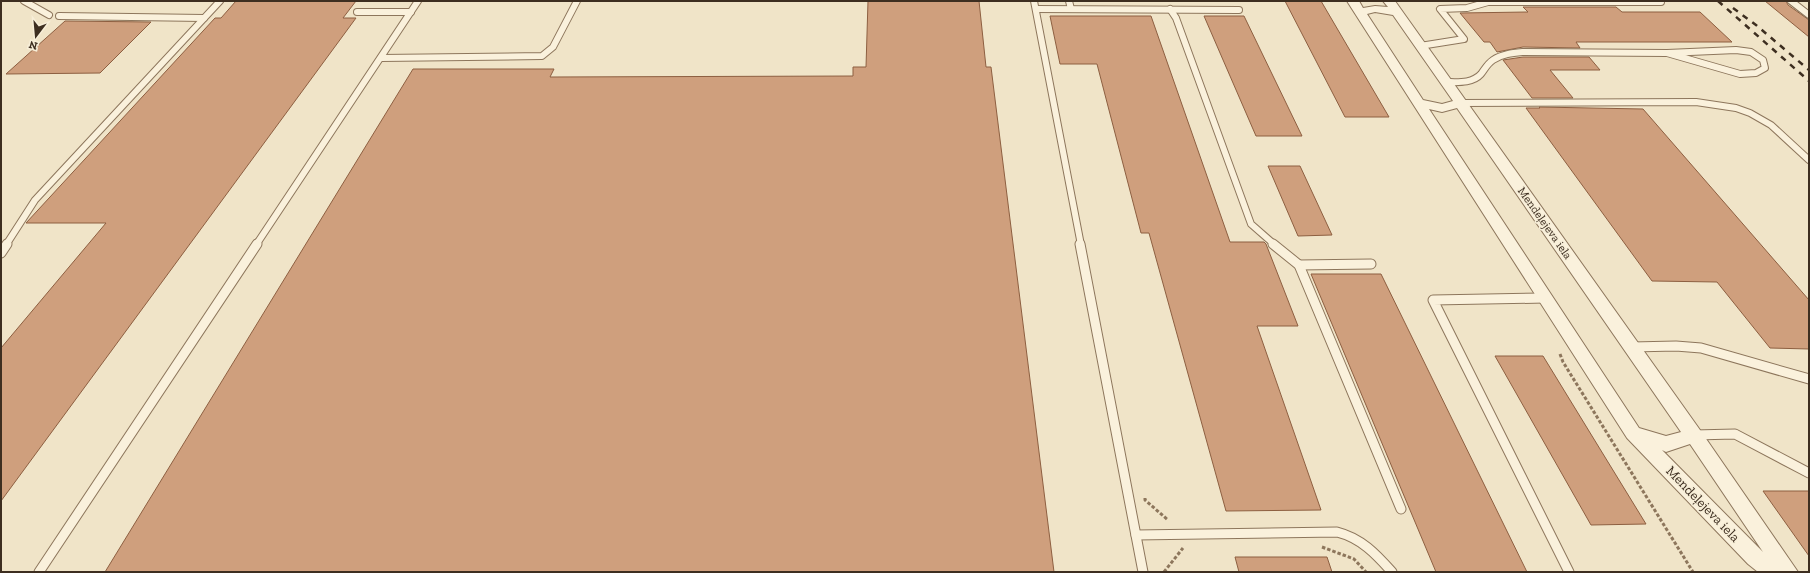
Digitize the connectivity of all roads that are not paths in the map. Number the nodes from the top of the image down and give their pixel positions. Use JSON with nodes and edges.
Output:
{"nodes":[{"id":1,"x":24,"y":1,"type":"edge"},
{"id":2,"x":220,"y":1,"type":"edge"},
{"id":3,"x":418,"y":1,"type":"edge"},
{"id":4,"x":578,"y":1,"type":"edge"},
{"id":5,"x":1068,"y":1,"type":"edge"},
{"id":6,"x":1158,"y":1,"type":"edge"},
{"id":7,"x":1659,"y":1,"type":"edge"},
{"id":8,"x":1791,"y":1,"type":"edge"},
{"id":9,"x":1035,"y":5,"type":"edge"},
{"id":10,"x":1357,"y":6,"type":"edge"},
{"id":11,"x":1393,"y":6,"type":"edge"},
{"id":12,"x":1070,"y":9,"type":"junction"},
{"id":13,"x":1161,"y":9,"type":"junction"},
{"id":14,"x":1170,"y":9,"type":"junction"},
{"id":15,"x":1239,"y":10,"type":"dead end"},
{"id":16,"x":357,"y":12,"type":"dead end"},
{"id":17,"x":411,"y":12,"type":"junction"},
{"id":18,"x":49,"y":14,"type":"dead end"},
{"id":19,"x":1809,"y":15,"type":"edge"},
{"id":20,"x":59,"y":16,"type":"dead end"},
{"id":21,"x":204,"y":18,"type":"junction"},
{"id":22,"x":1420,"y":46,"type":"junction"},
{"id":23,"x":1667,"y":53,"type":"junction"},
{"id":24,"x":381,"y":58,"type":"junction"},
{"id":25,"x":1446,"y":82,"type":"junction"},
{"id":26,"x":1460,"y":103,"type":"junction"},
{"id":27,"x":1418,"y":104,"type":"junction"},
{"id":28,"x":1809,"y":160,"type":"edge"},
{"id":29,"x":1,"y":253,"type":"edge"},
{"id":30,"x":1372,"y":264,"type":"dead end"},
{"id":31,"x":1299,"y":265,"type":"junction"},
{"id":32,"x":1545,"y":298,"type":"junction"},
{"id":33,"x":1632,"y":347,"type":"junction"},
{"id":34,"x":1809,"y":379,"type":"edge"},
{"id":35,"x":1633,"y":433,"type":"junction"},
{"id":36,"x":1694,"y":435,"type":"junction"},
{"id":37,"x":1809,"y":473,"type":"edge"},
{"id":38,"x":1401,"y":509,"type":"dead end"},
{"id":39,"x":1136,"y":534,"type":"junction"},
{"id":40,"x":39,"y":572,"type":"edge"},
{"id":41,"x":1144,"y":572,"type":"edge"},
{"id":42,"x":1392,"y":572,"type":"edge"},
{"id":43,"x":1570,"y":572,"type":"edge"},
{"id":44,"x":1775,"y":572,"type":"edge"},
{"id":45,"x":1788,"y":572,"type":"edge"}],
"edges":[{"from":1,"to":18,"type":"lane"},
{"from":2,"to":21,"type":"lane"},
{"from":3,"to":17,"type":"lane"},
{"from":4,"to":24,"type":"lane"},
{"from":5,"to":12,"type":"lane"},
{"from":6,"to":13,"type":"lane"},
{"from":7,"to":22,"type":"lane"},
{"from":8,"to":19,"type":"lane"},
{"from":9,"to":12,"type":"lane"},
{"from":9,"to":39,"type":"lane"},
{"from":10,"to":11,"type":"street","name":"Mendeļejeva iela"},
{"from":10,"to":27,"type":"street","name":"Mendeļejeva iela"},
{"from":11,"to":22,"type":"street","name":"Mendeļejeva iela"},
{"from":12,"to":13,"type":"lane"},
{"from":13,"to":14,"type":"lane"},
{"from":14,"to":15,"type":"lane"},
{"from":14,"to":31,"type":"lane"},
{"from":16,"to":17,"type":"lane"},
{"from":17,"to":24,"type":"lane"},
{"from":20,"to":21,"type":"lane"},
{"from":21,"to":29,"type":"lane"},
{"from":22,"to":25,"type":"street","name":"Mendeļejeva iela"},
{"from":23,"to":23,"type":"lane"},
{"from":23,"to":25,"type":"lane"},
{"from":24,"to":40,"type":"lane"},
{"from":25,"to":26,"type":"street","name":"Mendeļejeva iela"},
{"from":26,"to":27,"type":"street"},
{"from":26,"to":28,"type":"lane"},
{"from":26,"to":33,"type":"street","name":"Mendeļejeva iela"},
{"from":27,"to":32,"type":"street","name":"Mendeļejeva iela"},
{"from":30,"to":31,"type":"lane"},
{"from":31,"to":38,"type":"lane"},
{"from":32,"to":35,"type":"street","name":"Mendeļejeva iela"},
{"from":32,"to":43,"type":"lane"},
{"from":33,"to":34,"type":"lane"},
{"from":33,"to":36,"type":"street","name":"Mendeļejeva iela"},
{"from":35,"to":36,"type":"street"},
{"from":35,"to":44,"type":"street","name":"Mendeļejeva iela"},
{"from":36,"to":37,"type":"lane"},
{"from":36,"to":45,"type":"street","name":"Mendeļejeva iela"},
{"from":39,"to":41,"type":"lane"},
{"from":39,"to":42,"type":"lane"}]}
